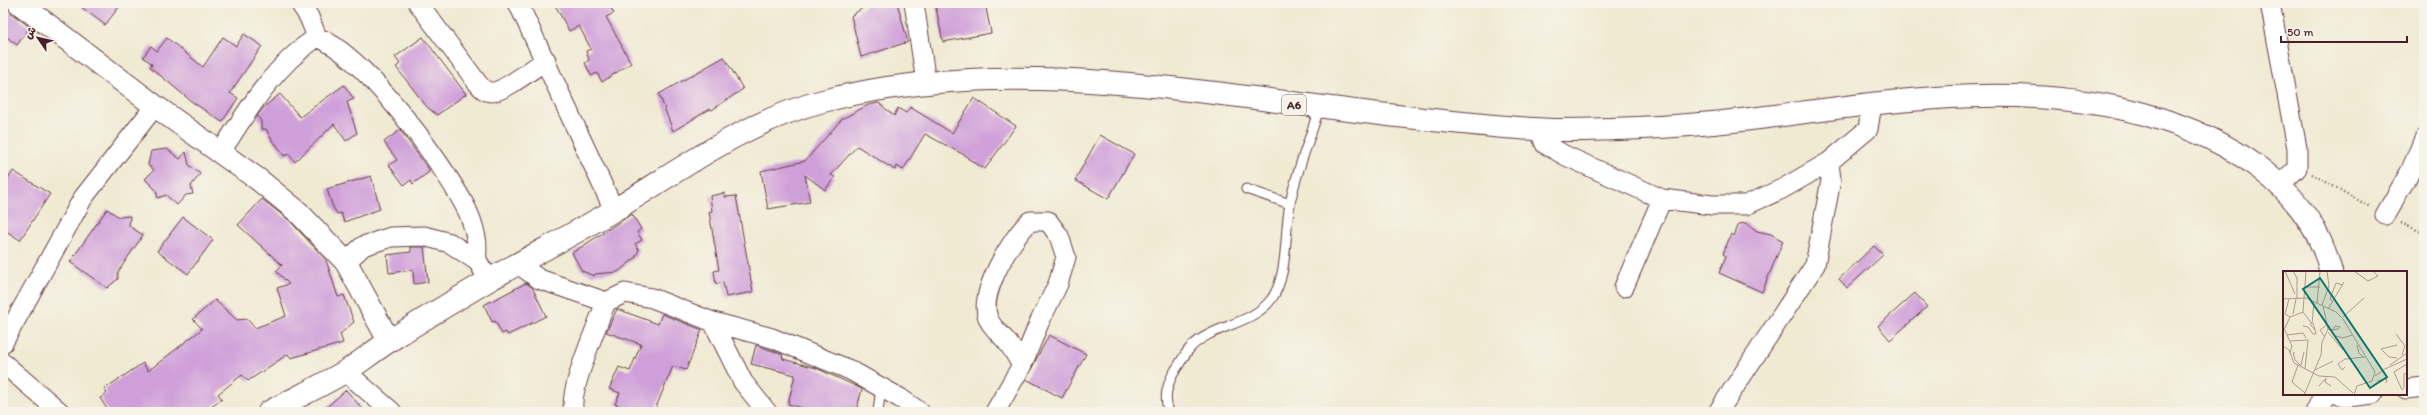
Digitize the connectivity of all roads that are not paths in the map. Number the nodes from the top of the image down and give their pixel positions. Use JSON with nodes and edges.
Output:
{"nodes":[{"id":1,"x":19,"y":3,"type":"edge"},
{"id":2,"x":300,"y":3,"type":"edge"},
{"id":3,"x":418,"y":3,"type":"edge"},
{"id":4,"x":518,"y":3,"type":"edge"},
{"id":5,"x":914,"y":3,"type":"edge"},
{"id":6,"x":2270,"y":3,"type":"edge"},
{"id":7,"x":317,"y":37,"type":"junction"},
{"id":8,"x":546,"y":60,"type":"junction"},
{"id":9,"x":926,"y":82,"type":"junction"},
{"id":10,"x":1872,"y":104,"type":"junction"},
{"id":11,"x":155,"y":106,"type":"junction"},
{"id":12,"x":1319,"y":108,"type":"junction"},
{"id":13,"x":1539,"y":129,"type":"junction"},
{"id":14,"x":2424,"y":139,"type":"edge"},
{"id":15,"x":220,"y":152,"type":"junction"},
{"id":16,"x":1829,"y":162,"type":"junction"},
{"id":17,"x":2280,"y":185,"type":"junction"},
{"id":18,"x":1246,"y":189,"type":"dead end"},
{"id":19,"x":1662,"y":199,"type":"junction"},
{"id":20,"x":1290,"y":204,"type":"junction"},
{"id":21,"x":614,"y":210,"type":"junction"},
{"id":22,"x":2385,"y":215,"type":"road end"},
{"id":23,"x":477,"y":261,"type":"junction"},
{"id":24,"x":346,"y":262,"type":"junction"},
{"id":25,"x":518,"y":264,"type":"junction"},
{"id":26,"x":2331,"y":271,"type":"edge"},
{"id":27,"x":490,"y":280,"type":"junction"},
{"id":28,"x":1624,"y":287,"type":"dead end"},
{"id":29,"x":606,"y":302,"type":"junction"},
{"id":30,"x":713,"y":322,"type":"junction"},
{"id":31,"x":390,"y":341,"type":"junction"},
{"id":32,"x":3,"y":343,"type":"edge"},
{"id":33,"x":3,"y":363,"type":"edge"},
{"id":34,"x":1022,"y":365,"type":"junction"},
{"id":35,"x":345,"y":371,"type":"junction"},
{"id":36,"x":881,"y":387,"type":"junction"},
{"id":37,"x":2424,"y":387,"type":"edge"},
{"id":38,"x":2407,"y":390,"type":"edge"},
{"id":39,"x":2325,"y":395,"type":"edge"},
{"id":40,"x":2340,"y":395,"type":"edge"},
{"id":41,"x":2365,"y":395,"type":"edge"},
{"id":42,"x":60,"y":412,"type":"edge"},
{"id":43,"x":269,"y":412,"type":"edge"},
{"id":44,"x":392,"y":412,"type":"edge"},
{"id":45,"x":574,"y":412,"type":"edge"},
{"id":46,"x":767,"y":412,"type":"edge"},
{"id":47,"x":878,"y":412,"type":"edge"},
{"id":48,"x":920,"y":412,"type":"edge"},
{"id":49,"x":995,"y":412,"type":"edge"},
{"id":50,"x":1169,"y":412,"type":"edge"},
{"id":51,"x":1718,"y":412,"type":"edge"},
{"id":52,"x":2317,"y":412,"type":"edge"}],
"edges":[{"from":1,"to":11,"type":"main road"},
{"from":2,"to":7,"type":"street"},
{"from":3,"to":8,"type":"street"},
{"from":4,"to":8,"type":"street"},
{"from":5,"to":9,"type":"street"},
{"from":6,"to":17,"type":"street"},
{"from":7,"to":15,"type":"street"},
{"from":7,"to":23,"type":"street"},
{"from":8,"to":21,"type":"street"},
{"from":9,"to":12,"type":"main road","number":"A6"},
{"from":9,"to":21,"type":"main road","number":"A6"},
{"from":10,"to":13,"type":"main road","number":"A6"},
{"from":10,"to":16,"type":"street"},
{"from":10,"to":17,"type":"main road","number":"A6"},
{"from":11,"to":15,"type":"main road"},
{"from":11,"to":32,"type":"street"},
{"from":12,"to":13,"type":"main road","number":"A6"},
{"from":12,"to":20,"type":"lane"},
{"from":13,"to":19,"type":"street"},
{"from":14,"to":22,"type":"street"},
{"from":15,"to":24,"type":"main road"},
{"from":16,"to":19,"type":"street"},
{"from":16,"to":51,"type":"street"},
{"from":17,"to":26,"type":"main road","number":"A6"},
{"from":18,"to":20,"type":"lane"},
{"from":19,"to":28,"type":"street"},
{"from":20,"to":50,"type":"lane"},
{"from":21,"to":25,"type":"main road","number":"A6"},
{"from":23,"to":24,"type":"street"},
{"from":23,"to":27,"type":"street"},
{"from":24,"to":31,"type":"main road"},
{"from":25,"to":27,"type":"main road","number":"A6"},
{"from":25,"to":29,"type":"street"},
{"from":27,"to":31,"type":"main road","number":"A6"},
{"from":29,"to":30,"type":"street"},
{"from":29,"to":45,"type":"street"},
{"from":30,"to":36,"type":"street"},
{"from":30,"to":46,"type":"street"},
{"from":31,"to":35,"type":"main road","number":"A6"},
{"from":33,"to":42,"type":"street"},
{"from":34,"to":34,"type":"street"},
{"from":34,"to":49,"type":"street"},
{"from":35,"to":43,"type":"main road","number":"A6"},
{"from":35,"to":44,"type":"street"},
{"from":36,"to":47,"type":"lane"},
{"from":36,"to":48,"type":"street"},
{"from":37,"to":38,"type":"street"},
{"from":39,"to":52,"type":"main road"},
{"from":40,"to":41,"type":"street"}]}
